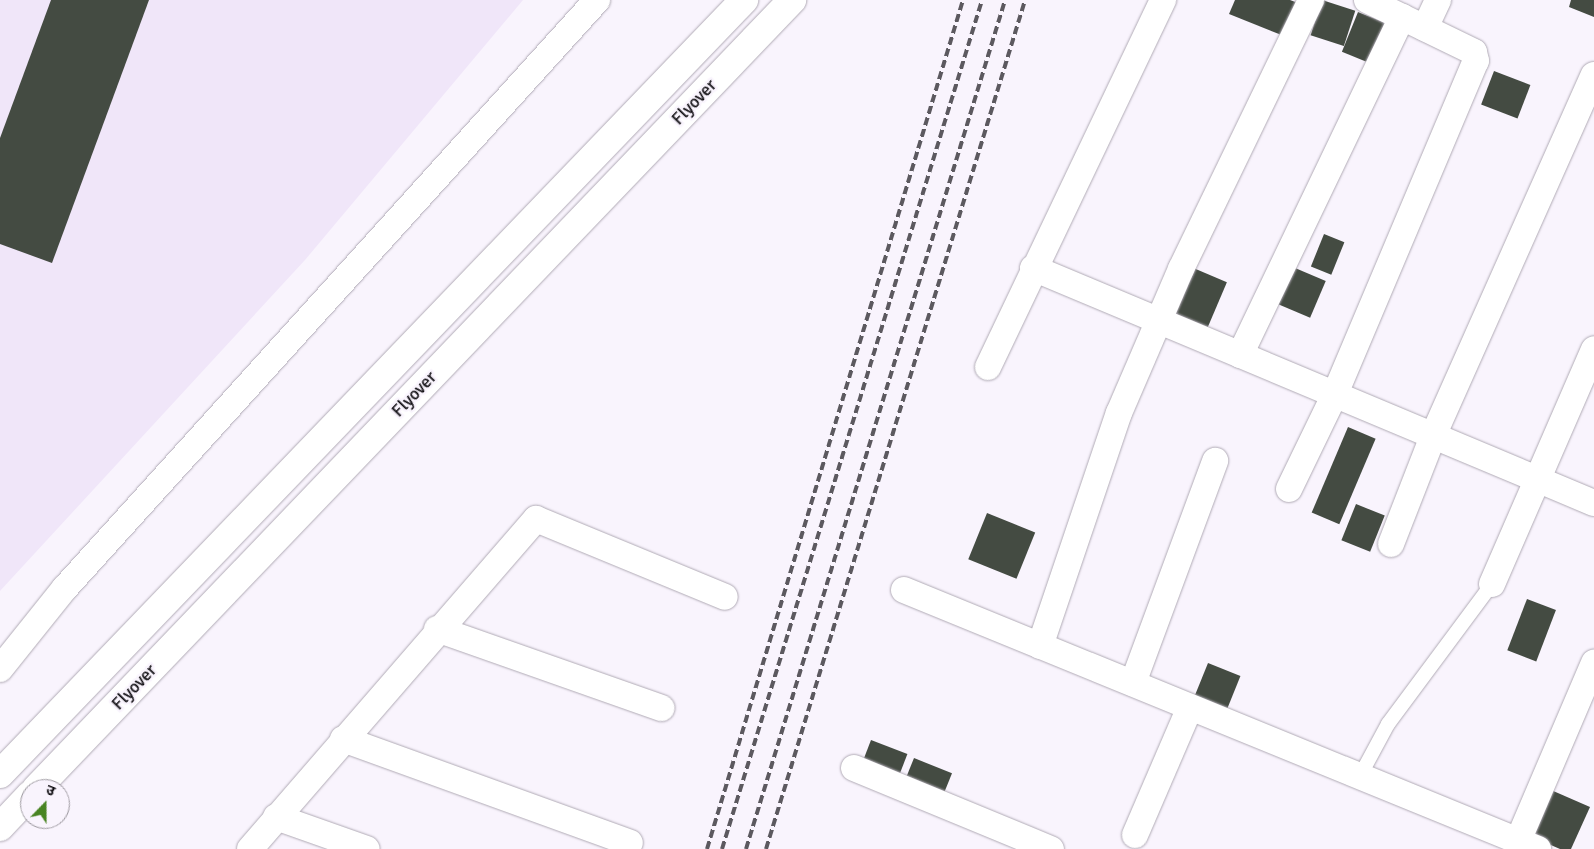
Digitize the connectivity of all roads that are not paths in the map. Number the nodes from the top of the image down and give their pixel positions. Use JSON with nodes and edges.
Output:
{"nodes":[{"id":1,"x":597,"y":0,"type":"edge"},
{"id":2,"x":744,"y":0,"type":"edge"},
{"id":3,"x":792,"y":0,"type":"edge"},
{"id":4,"x":1163,"y":0,"type":"edge"},
{"id":5,"x":1311,"y":0,"type":"edge"},
{"id":6,"x":1367,"y":0,"type":"edge"},
{"id":7,"x":1438,"y":0,"type":"edge"},
{"id":8,"x":1402,"y":17,"type":"junction"},
{"id":9,"x":1426,"y":28,"type":"junction"},
{"id":10,"x":1594,"y":75,"type":"edge"},
{"id":11,"x":1032,"y":268,"type":"junction"},
{"id":12,"x":1159,"y":321,"type":"junction"},
{"id":13,"x":1594,"y":349,"type":"edge"},
{"id":14,"x":1240,"y":355,"type":"junction"},
{"id":15,"x":988,"y":367,"type":"dead end"},
{"id":16,"x":1335,"y":394,"type":"junction"},
{"id":17,"x":1434,"y":436,"type":"junction"},
{"id":18,"x":1215,"y":461,"type":"dead end"},
{"id":19,"x":1539,"y":480,"type":"junction"},
{"id":20,"x":1289,"y":489,"type":"dead end"},
{"id":21,"x":1594,"y":503,"type":"edge"},
{"id":22,"x":1390,"y":544,"type":"dead end"},
{"id":23,"x":1492,"y":584,"type":"joint"},
{"id":24,"x":904,"y":590,"type":"dead end"},
{"id":25,"x":725,"y":597,"type":"dead end"},
{"id":26,"x":436,"y":629,"type":"junction"},
{"id":27,"x":1040,"y":646,"type":"junction"},
{"id":28,"x":1594,"y":663,"type":"edge"},
{"id":29,"x":0,"y":669,"type":"edge"},
{"id":30,"x":1133,"y":683,"type":"junction"},
{"id":31,"x":1190,"y":707,"type":"junction"},
{"id":32,"x":661,"y":708,"type":"dead end"},
{"id":33,"x":343,"y":739,"type":"junction"},
{"id":34,"x":854,"y":768,"type":"dead end"},
{"id":35,"x":0,"y":774,"type":"edge"},
{"id":36,"x":1360,"y":776,"type":"junction"},
{"id":37,"x":46,"y":779,"type":"edge"},
{"id":38,"x":20,"y":806,"type":"edge"},
{"id":39,"x":276,"y":817,"type":"junction"},
{"id":40,"x":0,"y":827,"type":"edge"},
{"id":41,"x":1135,"y":836,"type":"dead end"},
{"id":42,"x":630,"y":843,"type":"dead end"},
{"id":43,"x":1528,"y":845,"type":"edge"},
{"id":44,"x":250,"y":849,"type":"edge"},
{"id":45,"x":368,"y":849,"type":"edge"},
{"id":46,"x":1052,"y":849,"type":"edge"}],
"edges":[{"from":1,"to":29,"type":"street"},
{"from":2,"to":35,"type":"highway","name":"Flyover"},
{"from":3,"to":37,"type":"highway","name":"Flyover"},
{"from":4,"to":11,"type":"street"},
{"from":5,"to":12,"type":"street"},
{"from":6,"to":8,"type":"street"},
{"from":7,"to":9,"type":"street"},
{"from":8,"to":9,"type":"street"},
{"from":8,"to":14,"type":"street"},
{"from":9,"to":16,"type":"street"},
{"from":10,"to":17,"type":"street"},
{"from":11,"to":12,"type":"street"},
{"from":11,"to":15,"type":"street"},
{"from":12,"to":14,"type":"street"},
{"from":12,"to":27,"type":"street"},
{"from":13,"to":19,"type":"street"},
{"from":14,"to":16,"type":"street"},
{"from":16,"to":17,"type":"street"},
{"from":16,"to":20,"type":"street"},
{"from":17,"to":19,"type":"street"},
{"from":17,"to":22,"type":"street"},
{"from":18,"to":30,"type":"street"},
{"from":19,"to":21,"type":"street"},
{"from":19,"to":23,"type":"street"},
{"from":23,"to":36,"type":"lane"},
{"from":24,"to":27,"type":"street"},
{"from":25,"to":26,"type":"street"},
{"from":26,"to":32,"type":"street"},
{"from":26,"to":33,"type":"street"},
{"from":27,"to":30,"type":"street"},
{"from":28,"to":43,"type":"street"},
{"from":30,"to":31,"type":"street"},
{"from":31,"to":36,"type":"street"},
{"from":31,"to":41,"type":"street"},
{"from":33,"to":39,"type":"street"},
{"from":33,"to":42,"type":"street"},
{"from":34,"to":46,"type":"street"},
{"from":36,"to":43,"type":"street"},
{"from":38,"to":40,"type":"highway"},
{"from":39,"to":44,"type":"street"},
{"from":39,"to":45,"type":"street"}]}
